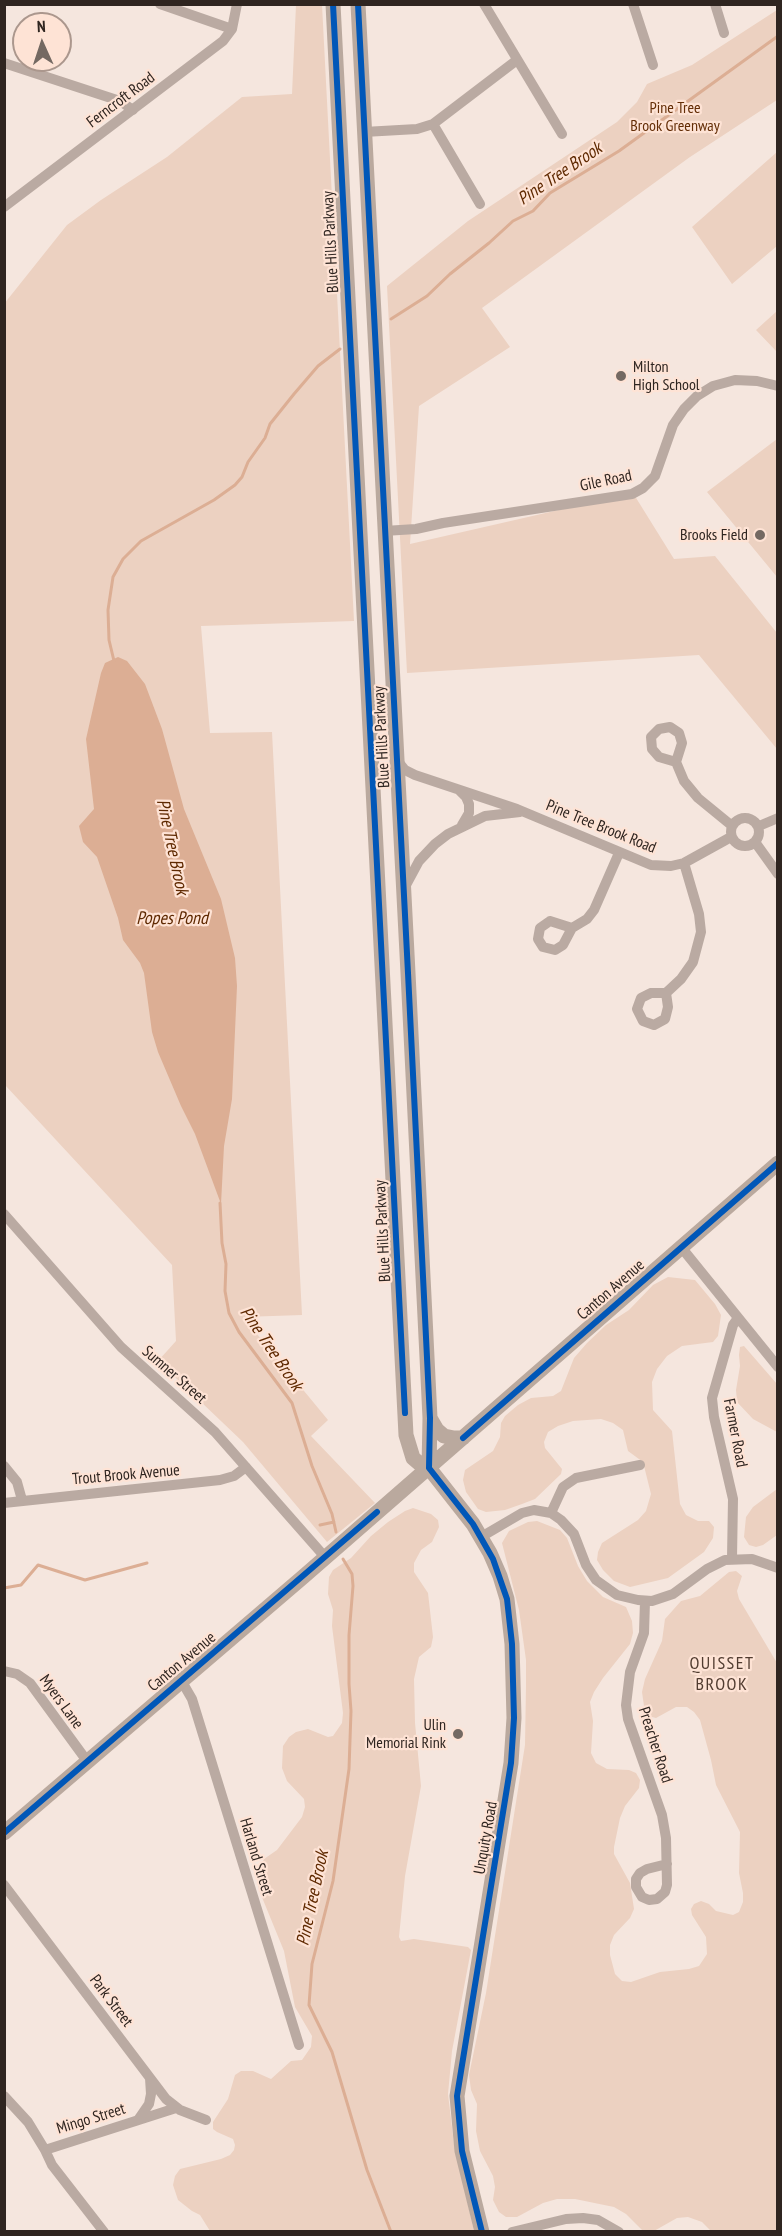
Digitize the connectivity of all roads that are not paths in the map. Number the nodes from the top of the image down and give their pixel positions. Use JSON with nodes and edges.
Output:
{"nodes":[{"id":1,"x":160,"y":4,"type":"edge"},
{"id":2,"x":237,"y":4,"type":"edge"},
{"id":3,"x":333,"y":4,"type":"edge"},
{"id":4,"x":358,"y":4,"type":"edge"},
{"id":5,"x":484,"y":4,"type":"edge"},
{"id":6,"x":633,"y":4,"type":"edge"},
{"id":7,"x":715,"y":4,"type":"edge"},
{"id":8,"x":232,"y":29,"type":"junction"},
{"id":9,"x":724,"y":33,"type":"dead end"},
{"id":10,"x":517,"y":60,"type":"junction"},
{"id":11,"x":4,"y":63,"type":"edge"},
{"id":12,"x":653,"y":65,"type":"dead end"},
{"id":13,"x":133,"y":110,"type":"junction"},
{"id":14,"x":433,"y":124,"type":"junction"},
{"id":15,"x":339,"y":125,"type":"junction"},
{"id":16,"x":364,"y":128,"type":"junction"},
{"id":17,"x":562,"y":134,"type":"dead end"},
{"id":18,"x":480,"y":204,"type":"dead end"},
{"id":19,"x":4,"y":207,"type":"edge"},
{"id":20,"x":777,"y":386,"type":"edge"},
{"id":21,"x":384,"y":531,"type":"junction"},
{"id":22,"x":397,"y":760,"type":"junction"},
{"id":23,"x":676,"y":762,"type":"dead end"},
{"id":24,"x":459,"y":790,"type":"junction"},
{"id":25,"x":526,"y":812,"type":"junction"},
{"id":26,"x":777,"y":818,"type":"edge"},
{"id":27,"x":731,"y":825,"type":"junction"},
{"id":28,"x":462,"y":826,"type":"junction"},
{"id":29,"x":759,"y":826,"type":"junction"},
{"id":30,"x":731,"y":837,"type":"junction"},
{"id":31,"x":755,"y":842,"type":"junction"},
{"id":32,"x":619,"y":852,"type":"junction"},
{"id":33,"x":684,"y":863,"type":"junction"},
{"id":34,"x":777,"y":874,"type":"edge"},
{"id":35,"x":404,"y":890,"type":"junction"},
{"id":36,"x":572,"y":928,"type":"dead end"},
{"id":37,"x":408,"y":973,"type":"junction"},
{"id":38,"x":384,"y":975,"type":"junction"},
{"id":39,"x":666,"y":993,"type":"dead end"},
{"id":40,"x":777,"y":1163,"type":"edge"},
{"id":41,"x":4,"y":1214,"type":"edge"},
{"id":42,"x":681,"y":1247,"type":"junction"},
{"id":43,"x":738,"y":1318,"type":"junction"},
{"id":44,"x":777,"y":1367,"type":"edge"},
{"id":45,"x":430,"y":1418,"type":"junction"},
{"id":46,"x":405,"y":1426,"type":"junction"},
{"id":47,"x":464,"y":1438,"type":"junction"},
{"id":48,"x":640,"y":1465,"type":"dead end"},
{"id":49,"x":4,"y":1466,"type":"edge"},
{"id":50,"x":246,"y":1467,"type":"junction"},
{"id":51,"x":429,"y":1468,"type":"junction"},
{"id":52,"x":22,"y":1500,"type":"junction"},
{"id":53,"x":4,"y":1503,"type":"edge"},
{"id":54,"x":551,"y":1513,"type":"junction"},
{"id":55,"x":481,"y":1537,"type":"junction"},
{"id":56,"x":326,"y":1557,"type":"junction"},
{"id":57,"x":732,"y":1558,"type":"junction"},
{"id":58,"x":777,"y":1568,"type":"edge"},
{"id":59,"x":645,"y":1601,"type":"junction"},
{"id":60,"x":4,"y":1671,"type":"edge"},
{"id":61,"x":181,"y":1680,"type":"junction"},
{"id":62,"x":87,"y":1761,"type":"junction"},
{"id":63,"x":4,"y":1833,"type":"edge"},
{"id":64,"x":667,"y":1864,"type":"dead end"},
{"id":65,"x":4,"y":1885,"type":"edge"},
{"id":66,"x":299,"y":2045,"type":"dead end"},
{"id":67,"x":150,"y":2078,"type":"junction"},
{"id":68,"x":4,"y":2096,"type":"edge"},
{"id":69,"x":176,"y":2108,"type":"junction"},
{"id":70,"x":138,"y":2120,"type":"junction"},
{"id":71,"x":206,"y":2120,"type":"dead end"},
{"id":72,"x":45,"y":2150,"type":"junction"},
{"id":73,"x":104,"y":2232,"type":"edge"},
{"id":74,"x":482,"y":2232,"type":"edge"},
{"id":75,"x":512,"y":2232,"type":"edge"},
{"id":76,"x":619,"y":2232,"type":"edge"}],
"edges":[{"from":1,"to":8,"type":"street"},
{"from":2,"to":8,"type":"street"},
{"from":3,"to":15,"type":"main road","name":"Blue Hills Parkway"},
{"from":4,"to":16,"type":"main road","name":"Blue Hills Parkway"},
{"from":5,"to":10,"type":"street"},
{"from":6,"to":12,"type":"street"},
{"from":7,"to":9,"type":"street"},
{"from":8,"to":13,"type":"street","name":"Ferncroft Road"},
{"from":10,"to":14,"type":"street"},
{"from":10,"to":17,"type":"street"},
{"from":11,"to":13,"type":"street"},
{"from":13,"to":19,"type":"street","name":"Ferncroft Road"},
{"from":14,"to":16,"type":"street"},
{"from":14,"to":18,"type":"street"},
{"from":15,"to":16,"type":"main road"},
{"from":15,"to":38,"type":"main road","name":"Blue Hills Parkway"},
{"from":16,"to":21,"type":"main road","name":"Blue Hills Parkway"},
{"from":20,"to":21,"type":"street","name":"Gile Road"},
{"from":21,"to":22,"type":"main road","name":"Blue Hills Parkway"},
{"from":22,"to":24,"type":"street","name":"Pine Tree Brook Road"},
{"from":22,"to":35,"type":"main road","name":"Blue Hills Parkway"},
{"from":23,"to":27,"type":"street"},
{"from":24,"to":25,"type":"street","name":"Pine Tree Brook Road"},
{"from":24,"to":28,"type":"street"},
{"from":25,"to":28,"type":"street","name":"Pine Tree Brook Road"},
{"from":25,"to":32,"type":"street","name":"Pine Tree Brook Road"},
{"from":26,"to":29,"type":"street"},
{"from":27,"to":29,"type":"street"},
{"from":27,"to":30,"type":"street"},
{"from":28,"to":35,"type":"street","name":"Pine Tree Brook Road"},
{"from":29,"to":31,"type":"street"},
{"from":30,"to":31,"type":"street"},
{"from":30,"to":33,"type":"street","name":"Pine Tree Brook Road"},
{"from":31,"to":34,"type":"street"},
{"from":32,"to":33,"type":"street","name":"Pine Tree Brook Road"},
{"from":32,"to":36,"type":"street"},
{"from":33,"to":39,"type":"street"},
{"from":35,"to":37,"type":"main road","name":"Blue Hills Parkway"},
{"from":37,"to":38,"type":"main road"},
{"from":37,"to":45,"type":"main road","name":"Blue Hills Parkway"},
{"from":38,"to":46,"type":"main road","name":"Blue Hills Parkway"},
{"from":40,"to":42,"type":"main road","name":"Canton Avenue"},
{"from":41,"to":50,"type":"street","name":"Sumner Street"},
{"from":42,"to":43,"type":"street"},
{"from":42,"to":47,"type":"main road","name":"Canton Avenue"},
{"from":43,"to":44,"type":"street"},
{"from":43,"to":57,"type":"street","name":"Farmer Road"},
{"from":45,"to":46,"type":"main road"},
{"from":45,"to":47,"type":"main road"},
{"from":45,"to":51,"type":"main road","name":"Blue Hills Parkway"},
{"from":46,"to":51,"type":"main road","name":"Blue Hills Parkway"},
{"from":47,"to":51,"type":"main road","name":"Canton Avenue"},
{"from":48,"to":54,"type":"street"},
{"from":49,"to":52,"type":"street"},
{"from":50,"to":52,"type":"street","name":"Trout Brook Avenue"},
{"from":50,"to":56,"type":"street","name":"Sumner Street"},
{"from":51,"to":55,"type":"main road","name":"Unquity Road"},
{"from":51,"to":56,"type":"main road","name":"Canton Avenue"},
{"from":52,"to":53,"type":"street","name":"Trout Brook Avenue"},
{"from":54,"to":55,"type":"street"},
{"from":54,"to":59,"type":"street"},
{"from":55,"to":74,"type":"main road","name":"Unquity Road"},
{"from":56,"to":61,"type":"main road","name":"Canton Avenue"},
{"from":57,"to":58,"type":"street"},
{"from":57,"to":59,"type":"street"},
{"from":59,"to":64,"type":"street","name":"Preacher Road"},
{"from":60,"to":62,"type":"street","name":"Myers Lane"},
{"from":61,"to":62,"type":"main road","name":"Canton Avenue"},
{"from":61,"to":66,"type":"street","name":"Harland Street"},
{"from":62,"to":63,"type":"main road","name":"Canton Avenue"},
{"from":65,"to":67,"type":"street","name":"Park Street"},
{"from":67,"to":69,"type":"street","name":"Park Street"},
{"from":67,"to":70,"type":"street"},
{"from":68,"to":72,"type":"street","name":"Mingo Street"},
{"from":69,"to":70,"type":"street","name":"Mingo Street"},
{"from":69,"to":71,"type":"street","name":"Park Street"},
{"from":70,"to":72,"type":"street","name":"Mingo Street"},
{"from":72,"to":73,"type":"street"},
{"from":75,"to":76,"type":"street"}]}
